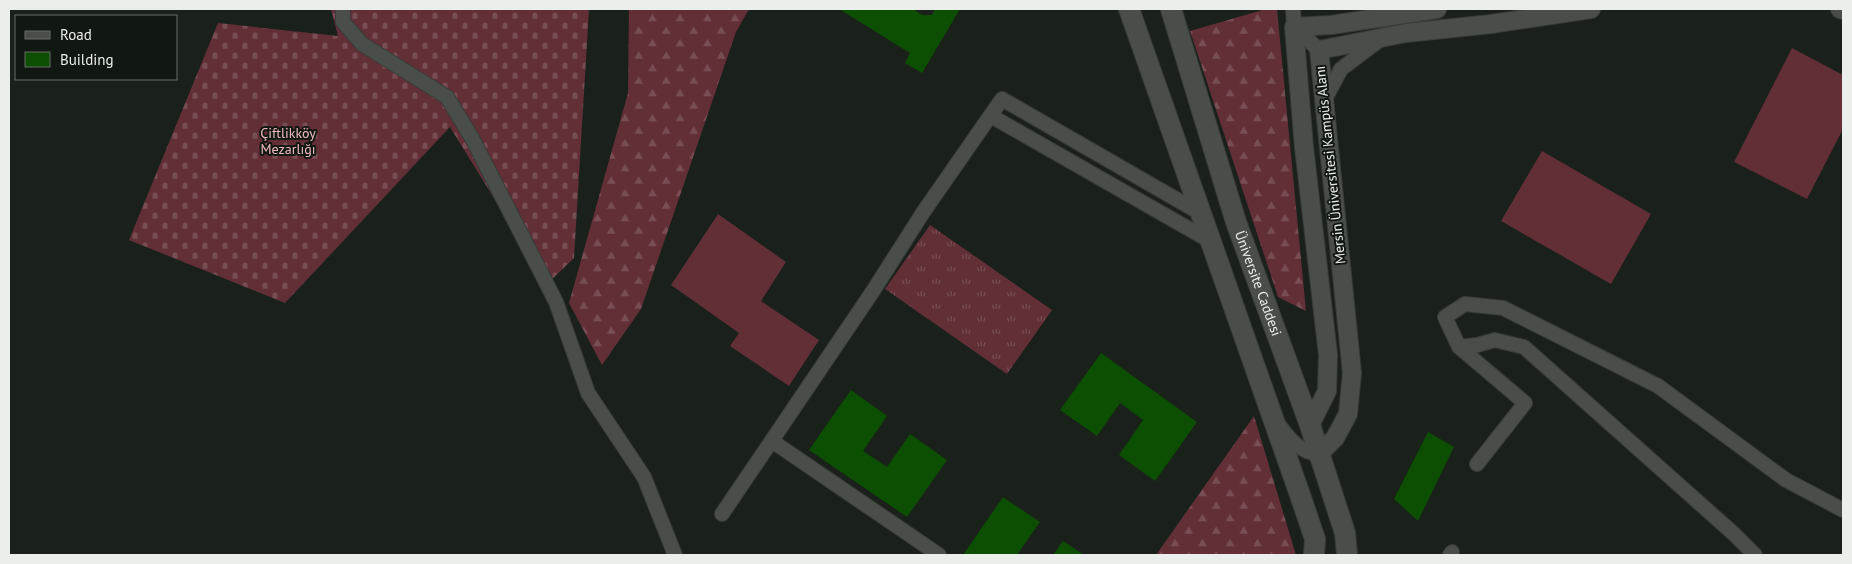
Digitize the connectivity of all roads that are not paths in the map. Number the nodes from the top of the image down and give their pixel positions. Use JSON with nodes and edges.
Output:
{"nodes":[{"id":1,"x":343,"y":9,"type":"edge"},
{"id":2,"x":1130,"y":9,"type":"edge"},
{"id":3,"x":1171,"y":9,"type":"edge"},
{"id":4,"x":1293,"y":9,"type":"edge"},
{"id":5,"x":1437,"y":9,"type":"edge"},
{"id":6,"x":1591,"y":9,"type":"edge"},
{"id":7,"x":1294,"y":27,"type":"junction"},
{"id":8,"x":1384,"y":37,"type":"junction"},
{"id":9,"x":1319,"y":50,"type":"junction"},
{"id":10,"x":1324,"y":101,"type":"junction"},
{"id":11,"x":991,"y":116,"type":"junction"},
{"id":12,"x":1203,"y":215,"type":"junction"},
{"id":13,"x":1212,"y":242,"type":"junction"},
{"id":14,"x":1459,"y":347,"type":"junction"},
{"id":15,"x":1273,"y":416,"type":"junction"},
{"id":16,"x":1310,"y":425,"type":"junction"},
{"id":17,"x":772,"y":441,"type":"junction"},
{"id":18,"x":1299,"y":447,"type":"junction"},
{"id":19,"x":1319,"y":454,"type":"junction"},
{"id":20,"x":1477,"y":464,"type":"dead end"},
{"id":21,"x":1295,"y":479,"type":"junction"},
{"id":22,"x":1843,"y":510,"type":"edge"},
{"id":23,"x":722,"y":514,"type":"dead end"},
{"id":24,"x":675,"y":555,"type":"edge"},
{"id":25,"x":939,"y":555,"type":"edge"},
{"id":26,"x":1314,"y":555,"type":"edge"},
{"id":27,"x":1348,"y":555,"type":"edge"},
{"id":28,"x":1755,"y":555,"type":"edge"}],
"edges":[{"from":1,"to":24,"type":"street"},
{"from":2,"to":12,"type":"main road"},
{"from":3,"to":16,"type":"main road","name":"Üniversite Caddesi"},
{"from":4,"to":7,"type":"street"},
{"from":5,"to":7,"type":"street"},
{"from":6,"to":8,"type":"street","name":"Mersin Üniversitesi Kampüs Alanı"},
{"from":7,"to":9,"type":"street"},
{"from":7,"to":16,"type":"street","name":"Mersin Üniversitesi Kampüs Alanı"},
{"from":8,"to":9,"type":"street","name":"Mersin Üniversitesi Kampüs Alanı"},
{"from":8,"to":10,"type":"street"},
{"from":9,"to":10,"type":"street","name":"Mersin Üniversitesi Kampüs Alanı"},
{"from":10,"to":19,"type":"street","name":"Mersin Üniversitesi Kampüs Alanı"},
{"from":11,"to":12,"type":"street"},
{"from":11,"to":13,"type":"street"},
{"from":11,"to":17,"type":"street"},
{"from":12,"to":13,"type":"main road"},
{"from":13,"to":15,"type":"main road"},
{"from":14,"to":20,"type":"street"},
{"from":14,"to":22,"type":"street"},
{"from":14,"to":28,"type":"street"},
{"from":15,"to":18,"type":"street"},
{"from":15,"to":21,"type":"main road"},
{"from":16,"to":18,"type":"street"},
{"from":16,"to":19,"type":"main road","name":"Üniversite Caddesi"},
{"from":17,"to":23,"type":"street"},
{"from":17,"to":25,"type":"street"},
{"from":18,"to":19,"type":"street"},
{"from":18,"to":21,"type":"street"},
{"from":19,"to":27,"type":"main road","name":"Üniversite Caddesi"},
{"from":21,"to":26,"type":"main road"}]}
